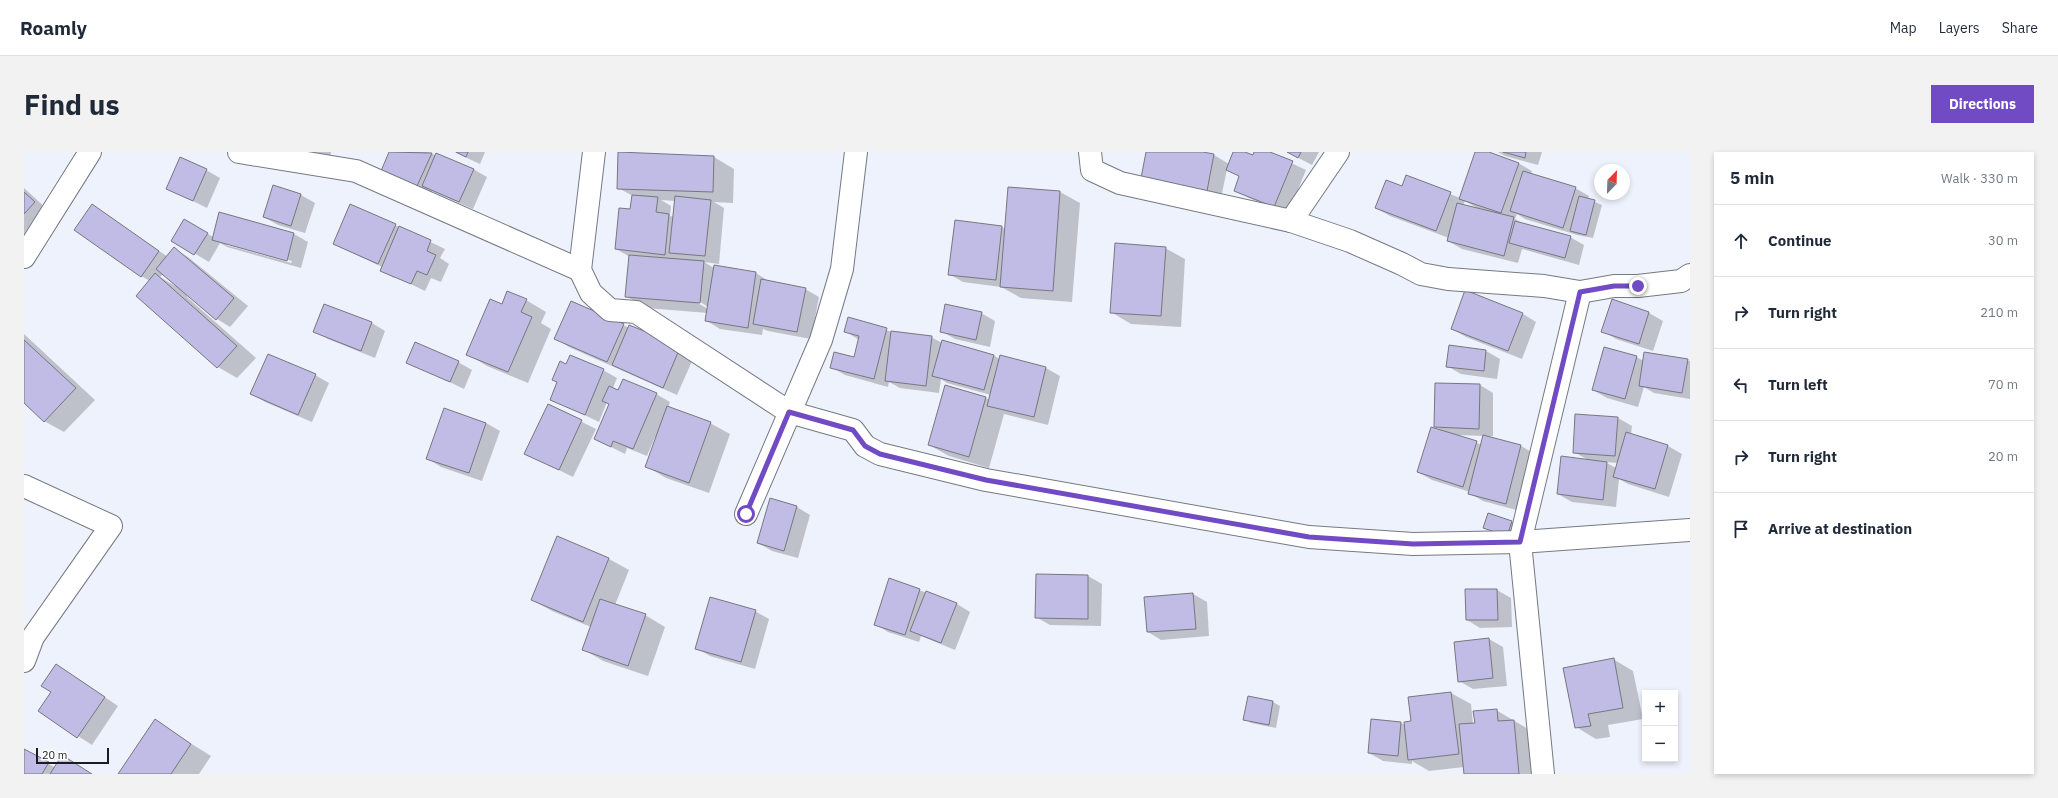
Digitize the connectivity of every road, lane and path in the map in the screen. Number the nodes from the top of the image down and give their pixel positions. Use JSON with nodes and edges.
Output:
{"nodes":[{"id":1,"x":90,"y":152,"type":"edge"},
{"id":2,"x":239,"y":152,"type":"edge"},
{"id":3,"x":594,"y":152,"type":"edge"},
{"id":4,"x":856,"y":152,"type":"edge"},
{"id":5,"x":1090,"y":152,"type":"edge"},
{"id":6,"x":1338,"y":152,"type":"edge"},
{"id":7,"x":357,"y":161,"type":"edge"},
{"id":8,"x":1291,"y":221,"type":"junction"},
{"id":9,"x":24,"y":257,"type":"edge"},
{"id":10,"x":580,"y":270,"type":"junction"},
{"id":11,"x":1690,"y":275,"type":"edge"},
{"id":12,"x":1580,"y":292,"type":"junction"},
{"id":13,"x":789,"y":412,"type":"junction"},
{"id":14,"x":24,"y":486,"type":"edge"},
{"id":15,"x":746,"y":514,"type":"dead end"},
{"id":16,"x":1690,"y":530,"type":"edge"},
{"id":17,"x":1520,"y":542,"type":"junction"},
{"id":18,"x":24,"y":661,"type":"edge"},
{"id":19,"x":1543,"y":774,"type":"edge"}],
"edges":[{"from":1,"to":9,"type":"street"},
{"from":2,"to":7,"type":"street"},
{"from":3,"to":10,"type":"street"},
{"from":4,"to":13,"type":"street"},
{"from":5,"to":8,"type":"street"},
{"from":6,"to":8,"type":"street"},
{"from":7,"to":10,"type":"street"},
{"from":8,"to":12,"type":"street"},
{"from":10,"to":13,"type":"street"},
{"from":11,"to":12,"type":"street"},
{"from":12,"to":17,"type":"street"},
{"from":13,"to":15,"type":"street"},
{"from":13,"to":17,"type":"street"},
{"from":14,"to":18,"type":"street"},
{"from":16,"to":17,"type":"street"},
{"from":17,"to":19,"type":"street"}]}
